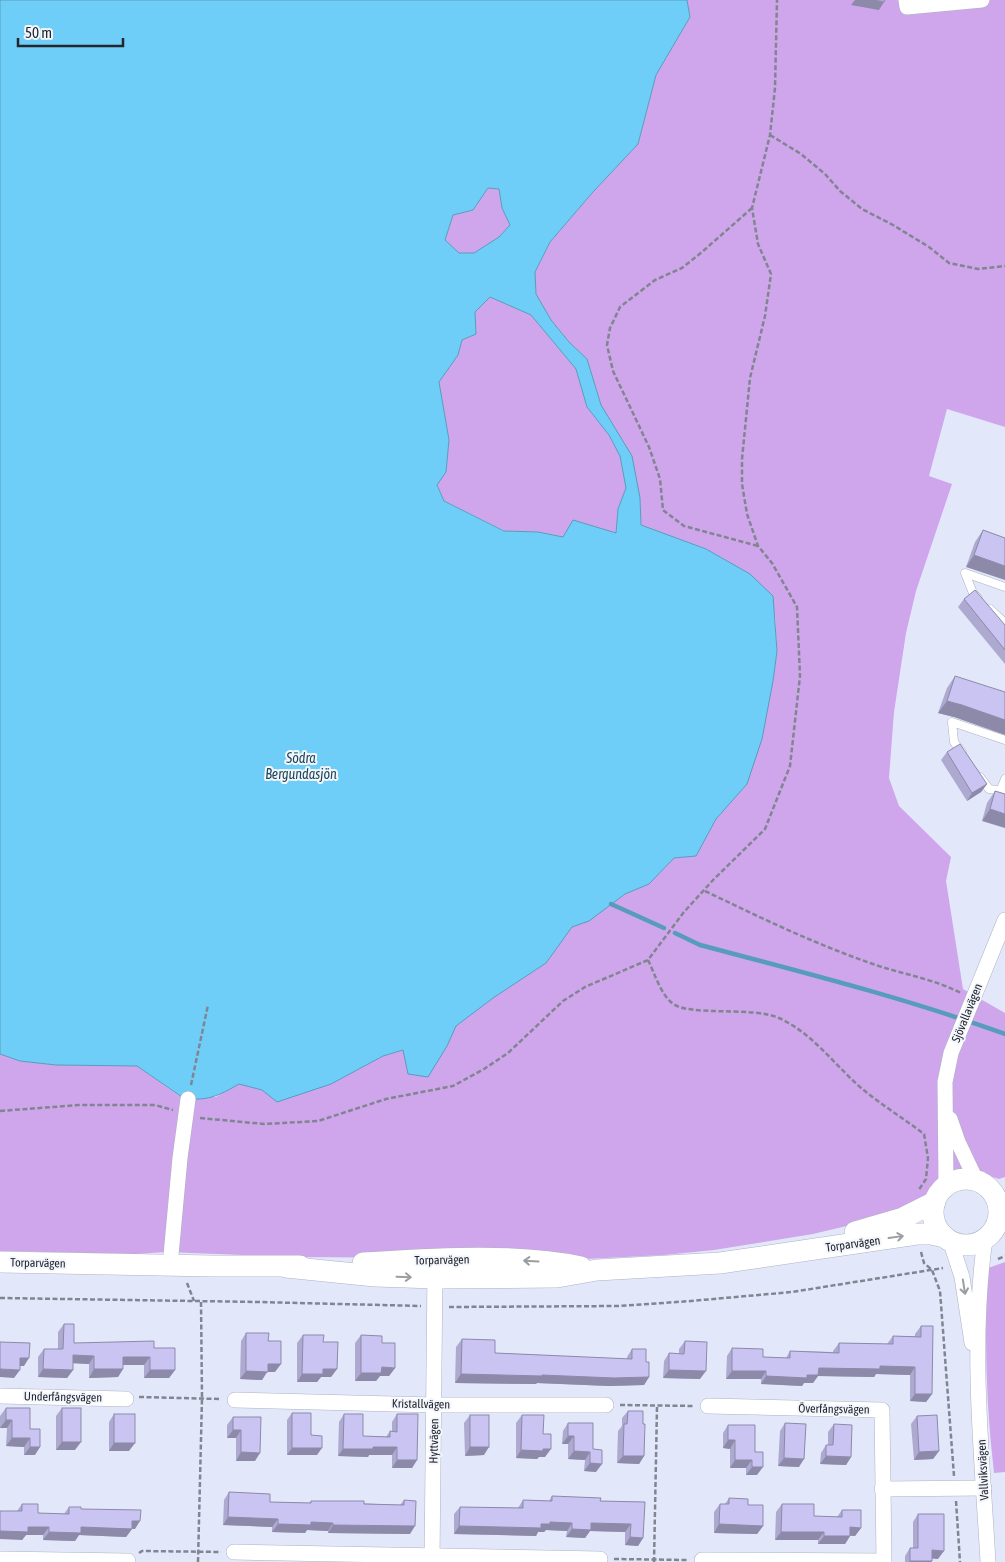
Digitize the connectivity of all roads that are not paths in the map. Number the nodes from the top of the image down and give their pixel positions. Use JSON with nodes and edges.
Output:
{"nodes":[{"id":1,"x":906,"y":0,"type":"edge"},
{"id":2,"x":982,"y":0,"type":"edge"},
{"id":3,"x":1005,"y":587,"type":"edge"},
{"id":4,"x":1005,"y":623,"type":"edge"},
{"id":5,"x":1005,"y":740,"type":"edge"},
{"id":6,"x":966,"y":757,"type":"edge"},
{"id":7,"x":977,"y":773,"type":"edge"},
{"id":8,"x":1005,"y":778,"type":"edge"},
{"id":9,"x":1003,"y":790,"type":"edge"},
{"id":10,"x":1005,"y":920,"type":"edge"},
{"id":11,"x":187,"y":1107,"type":"road end"},
{"id":12,"x":947,"y":1109,"type":"junction"},
{"id":13,"x":989,"y":1184,"type":"edge"},
{"id":14,"x":933,"y":1193,"type":"junction"},
{"id":15,"x":996,"y":1226,"type":"edge"},
{"id":16,"x":948,"y":1238,"type":"junction"},
{"id":17,"x":761,"y":1257,"type":"junction"},
{"id":18,"x":0,"y":1262,"type":"edge"},
{"id":19,"x":170,"y":1266,"type":"junction"},
{"id":20,"x":435,"y":1269,"type":"junction"},
{"id":21,"x":978,"y":1379,"type":"junction"},
{"id":22,"x":0,"y":1396,"type":"edge"},
{"id":23,"x":126,"y":1398,"type":"road end"},
{"id":24,"x":235,"y":1400,"type":"road end"},
{"id":25,"x":434,"y":1405,"type":"junction"},
{"id":26,"x":606,"y":1405,"type":"road end"},
{"id":27,"x":708,"y":1406,"type":"road end"},
{"id":28,"x":984,"y":1488,"type":"junction"},
{"id":29,"x":882,"y":1489,"type":"junction"},
{"id":30,"x":234,"y":1552,"type":"road end"},
{"id":31,"x":0,"y":1559,"type":"edge"},
{"id":32,"x":432,"y":1559,"type":"edge"},
{"id":33,"x":600,"y":1559,"type":"road end"},
{"id":34,"x":702,"y":1560,"type":"road end"},
{"id":35,"x":128,"y":1561,"type":"edge"},
{"id":36,"x":988,"y":1562,"type":"edge"}],
"edges":[{"from":1,"to":2,"type":"street"},
{"from":3,"to":4,"type":"lane"},
{"from":5,"to":6,"type":"lane"},
{"from":7,"to":9,"type":"lane"},
{"from":8,"to":9,"type":"lane"},
{"from":10,"to":12,"type":"street","name":"Sjövallavägen"},
{"from":11,"to":19,"type":"street"},
{"from":12,"to":13,"type":"street","name":"Sjövallavägen"},
{"from":12,"to":14,"type":"street","name":"Sjövallavägen"},
{"from":13,"to":14,"type":"street"},
{"from":13,"to":15,"type":"street"},
{"from":14,"to":16,"type":"street"},
{"from":14,"to":17,"type":"street","name":"Torparvägen"},
{"from":15,"to":16,"type":"street"},
{"from":15,"to":21,"type":"street","name":"Vallviksvägen"},
{"from":17,"to":16,"type":"street","name":"Torparvägen","one_way":true},
{"from":16,"to":21,"type":"street","name":"Vallviksvägen","one_way":true},
{"from":17,"to":20,"type":"street","name":"Torparvägen"},
{"from":18,"to":19,"type":"street","name":"Torparvägen"},
{"from":19,"to":20,"type":"street","name":"Torparvägen"},
{"from":20,"to":25,"type":"street","name":"Hyttvägen"},
{"from":21,"to":28,"type":"street","name":"Vallviksvägen"},
{"from":22,"to":23,"type":"street","name":"Underfångsvägen"},
{"from":24,"to":25,"type":"street","name":"Kristallvägen"},
{"from":25,"to":26,"type":"street","name":"Kristallvägen"},
{"from":25,"to":32,"type":"street","name":"Hyttvägen"},
{"from":27,"to":29,"type":"street","name":"Överfångsvägen"},
{"from":28,"to":29,"type":"street"},
{"from":28,"to":36,"type":"street","name":"Vallviksvägen"},
{"from":29,"to":34,"type":"street","name":"Överfångsvägen"},
{"from":30,"to":32,"type":"street"},
{"from":31,"to":35,"type":"street"},
{"from":32,"to":33,"type":"street"}]}
